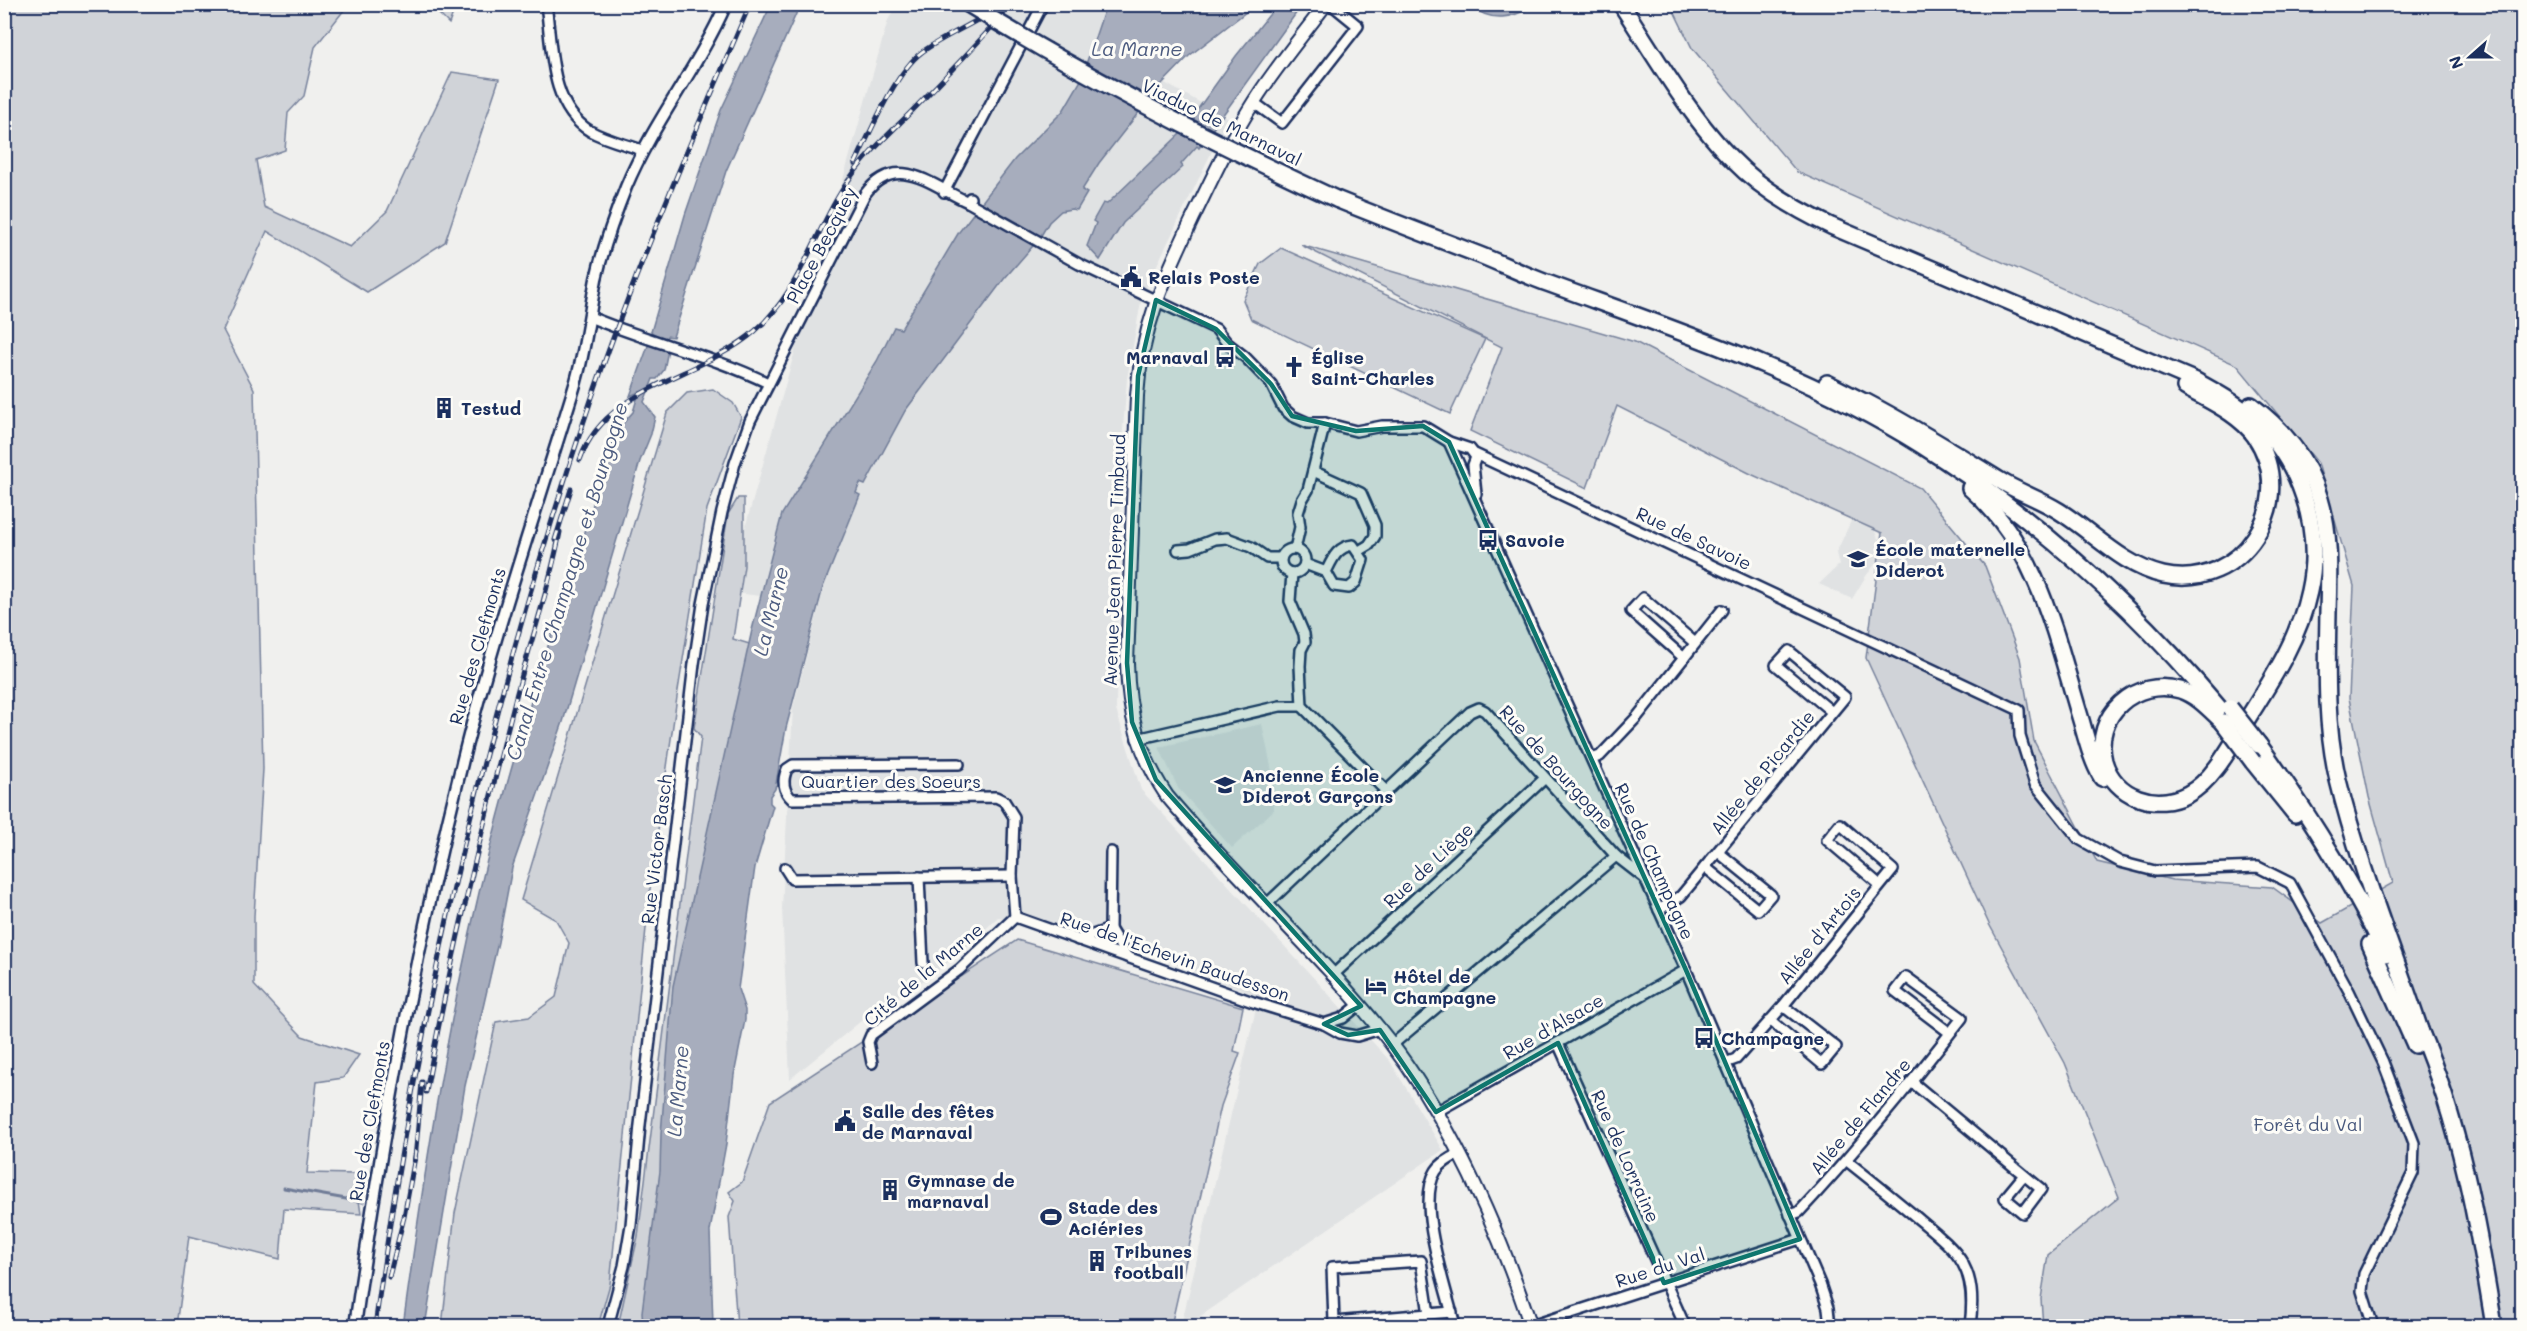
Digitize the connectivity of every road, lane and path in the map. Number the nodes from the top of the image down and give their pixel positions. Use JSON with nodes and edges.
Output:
{"nodes":[{"id":1,"x":546,"y":4,"type":"edge"},
{"id":2,"x":726,"y":4,"type":"edge"},
{"id":3,"x":968,"y":4,"type":"edge"},
{"id":4,"x":1043,"y":4,"type":"edge"},
{"id":5,"x":1326,"y":4,"type":"edge"},
{"id":6,"x":1331,"y":4,"type":"edge"},
{"id":7,"x":1621,"y":4,"type":"edge"},
{"id":8,"x":1630,"y":4,"type":"edge"},
{"id":9,"x":1253,"y":102,"type":"junction"},
{"id":10,"x":642,"y":150,"type":"junction"},
{"id":11,"x":944,"y":192,"type":"junction"},
{"id":12,"x":1156,"y":300,"type":"junction"},
{"id":13,"x":2040,"y":316,"type":"junction"},
{"id":14,"x":590,"y":317,"type":"junction"},
{"id":15,"x":768,"y":383,"type":"junction"},
{"id":16,"x":1850,"y":400,"type":"junction"},
{"id":17,"x":2252,"y":406,"type":"junction"},
{"id":18,"x":1325,"y":423,"type":"junction"},
{"id":19,"x":1449,"y":442,"type":"junction"},
{"id":20,"x":1467,"y":448,"type":"junction"},
{"id":21,"x":1474,"y":461,"type":"junction"},
{"id":22,"x":1459,"y":463,"type":"junction"},
{"id":23,"x":1313,"y":471,"type":"junction"},
{"id":24,"x":1476,"y":499,"type":"junction"},
{"id":25,"x":1295,"y":549,"type":"junction"},
{"id":26,"x":1178,"y":550,"type":"dead end"},
{"id":27,"x":1359,"y":551,"type":"junction"},
{"id":28,"x":1281,"y":558,"type":"junction"},
{"id":29,"x":1305,"y":564,"type":"junction"},
{"id":30,"x":1326,"y":572,"type":"junction"},
{"id":31,"x":1292,"y":573,"type":"junction"},
{"id":32,"x":1722,"y":610,"type":"dead end"},
{"id":33,"x":1695,"y":643,"type":"junction"},
{"id":34,"x":1684,"y":658,"type":"junction"},
{"id":35,"x":1302,"y":706,"type":"junction"},
{"id":36,"x":1832,"y":712,"type":"junction"},
{"id":37,"x":2226,"y":716,"type":"junction"},
{"id":38,"x":1137,"y":739,"type":"junction"},
{"id":39,"x":2256,"y":754,"type":"junction"},
{"id":40,"x":1592,"y":759,"type":"junction"},
{"id":41,"x":958,"y":764,"type":"dead end"},
{"id":42,"x":1545,"y":778,"type":"junction"},
{"id":43,"x":1387,"y":792,"type":"junction"},
{"id":44,"x":1111,"y":852,"type":"dead end"},
{"id":45,"x":1718,"y":852,"type":"junction"},
{"id":46,"x":1616,"y":856,"type":"junction"},
{"id":47,"x":1705,"y":867,"type":"junction"},
{"id":48,"x":785,"y":868,"type":"dead end"},
{"id":49,"x":1012,"y":876,"type":"junction"},
{"id":50,"x":919,"y":877,"type":"junction"},
{"id":51,"x":1645,"y":878,"type":"junction"},
{"id":52,"x":1880,"y":885,"type":"junction"},
{"id":53,"x":1266,"y":904,"type":"junction"},
{"id":54,"x":1659,"y":910,"type":"junction"},
{"id":55,"x":1015,"y":917,"type":"junction"},
{"id":56,"x":1110,"y":929,"type":"junction"},
{"id":57,"x":1078,"y":940,"type":"junction"},
{"id":58,"x":1127,"y":957,"type":"junction"},
{"id":59,"x":923,"y":963,"type":"dead end"},
{"id":60,"x":1686,"y":970,"type":"junction"},
{"id":61,"x":1332,"y":976,"type":"junction"},
{"id":62,"x":1359,"y":1005,"type":"junction"},
{"id":63,"x":1783,"y":1006,"type":"junction"},
{"id":64,"x":1770,"y":1020,"type":"junction"},
{"id":65,"x":1323,"y":1024,"type":"junction"},
{"id":66,"x":1380,"y":1029,"type":"junction"},
{"id":67,"x":1950,"y":1033,"type":"junction"},
{"id":68,"x":2422,"y":1036,"type":"junction"},
{"id":69,"x":1558,"y":1043,"type":"junction"},
{"id":70,"x":1392,"y":1045,"type":"junction"},
{"id":71,"x":872,"y":1063,"type":"dead end"},
{"id":72,"x":1725,"y":1063,"type":"junction"},
{"id":73,"x":1912,"y":1082,"type":"junction"},
{"id":74,"x":1436,"y":1112,"type":"junction"},
{"id":75,"x":1459,"y":1154,"type":"junction"},
{"id":76,"x":1847,"y":1161,"type":"junction"},
{"id":77,"x":2024,"y":1175,"type":"dead end"},
{"id":78,"x":1790,"y":1215,"type":"junction"},
{"id":79,"x":1800,"y":1239,"type":"junction"},
{"id":80,"x":1664,"y":1283,"type":"junction"},
{"id":81,"x":1452,"y":1312,"type":"junction"},
{"id":82,"x":1429,"y":1314,"type":"junction"},
{"id":83,"x":355,"y":1326,"type":"edge"},
{"id":84,"x":608,"y":1326,"type":"edge"},
{"id":85,"x":1455,"y":1326,"type":"edge"},
{"id":86,"x":1531,"y":1326,"type":"edge"},
{"id":87,"x":1685,"y":1326,"type":"edge"},
{"id":88,"x":1830,"y":1326,"type":"edge"},
{"id":89,"x":1970,"y":1326,"type":"edge"},
{"id":90,"x":2373,"y":1326,"type":"edge"},
{"id":91,"x":2486,"y":1326,"type":"edge"},
{"id":92,"x":2494,"y":1326,"type":"edge"}],
"edges":[{"from":1,"to":10,"type":"street"},
{"from":2,"to":10,"type":"street","name":"Rue des Clefmonts"},
{"from":3,"to":16,"type":"highway","name":"Viaduc de Marnaval","bridge":true},
{"from":4,"to":11,"type":"street"},
{"from":5,"to":9,"type":"main road","name":"Avenue Jean Pierre Timbaud"},
{"from":6,"to":9,"type":"street"},
{"from":7,"to":13,"type":"highway"},
{"from":8,"to":17,"type":"highway"},
{"from":9,"to":12,"type":"main road","name":"Avenue Jean Pierre Timbaud"},
{"from":10,"to":14,"type":"street","name":"Rue des Clefmonts"},
{"from":11,"to":12,"type":"street","name":"Place Becquey"},
{"from":11,"to":15,"type":"street","name":"Place Becquey"},
{"from":12,"to":18,"type":"street"},
{"from":12,"to":38,"type":"main road","name":"Avenue Jean Pierre Timbaud"},
{"from":13,"to":16,"type":"highway"},
{"from":13,"to":37,"type":"highway"},
{"from":14,"to":15,"type":"street"},
{"from":14,"to":83,"type":"street","name":"Rue des Clefmonts"},
{"from":15,"to":84,"type":"street","name":"Rue Victor Basch"},
{"from":16,"to":17,"type":"highway"},
{"from":16,"to":37,"type":"highway"},
{"from":17,"to":68,"type":"highway"},
{"from":18,"to":19,"type":"street"},
{"from":18,"to":23,"type":"street"},
{"from":19,"to":20,"type":"street"},
{"from":19,"to":22,"type":"street"},
{"from":20,"to":21,"type":"street"},
{"from":20,"to":22,"type":"street"},
{"from":21,"to":22,"type":"street","name":"Rue de Savoie"},
{"from":21,"to":24,"type":"street","name":"Rue de Champagne"},
{"from":21,"to":90,"type":"street","name":"Rue de Savoie"},
{"from":22,"to":24,"type":"street","name":"Rue de Champagne"},
{"from":23,"to":25,"type":"street"},
{"from":23,"to":27,"type":"street"},
{"from":24,"to":40,"type":"street","name":"Rue de Champagne"},
{"from":25,"to":28,"type":"street"},
{"from":25,"to":29,"type":"street"},
{"from":26,"to":28,"type":"street"},
{"from":27,"to":30,"type":"street"},
{"from":27,"to":30,"type":"street"},
{"from":28,"to":31,"type":"street"},
{"from":29,"to":30,"type":"street"},
{"from":29,"to":31,"type":"street"},
{"from":31,"to":35,"type":"street"},
{"from":32,"to":33,"type":"street"},
{"from":33,"to":34,"type":"street"},
{"from":33,"to":34,"type":"street"},
{"from":34,"to":40,"type":"street"},
{"from":35,"to":38,"type":"street"},
{"from":35,"to":43,"type":"street"},
{"from":36,"to":36,"type":"street","name":"Allée de Picardie"},
{"from":36,"to":45,"type":"street","name":"Allée de Picardie"},
{"from":37,"to":39,"type":"highway","bridge":true},
{"from":38,"to":53,"type":"main road","name":"Avenue Jean Pierre Timbaud"},
{"from":39,"to":68,"type":"highway"},
{"from":39,"to":91,"type":"highway"},
{"from":40,"to":51,"type":"street","name":"Rue de Champagne"},
{"from":41,"to":49,"type":"street","name":"Quartier des Soeurs"},
{"from":42,"to":43,"type":"street","name":"Rue de Bourgogne"},
{"from":42,"to":46,"type":"street","name":"Rue de Bourgogne"},
{"from":42,"to":61,"type":"street","name":"Rue de Liège"},
{"from":43,"to":53,"type":"street"},
{"from":44,"to":56,"type":"street"},
{"from":45,"to":47,"type":"street","name":"Allée de Picardie"},
{"from":45,"to":47,"type":"street","name":"Allée de Picardie"},
{"from":46,"to":51,"type":"street","name":"Rue de Bourgogne"},
{"from":46,"to":70,"type":"street"},
{"from":47,"to":54,"type":"street","name":"Allée de Picardie"},
{"from":48,"to":50,"type":"street"},
{"from":49,"to":50,"type":"street"},
{"from":49,"to":55,"type":"street","name":"Quartier des Soeurs"},
{"from":50,"to":59,"type":"street"},
{"from":51,"to":54,"type":"street","name":"Rue de Champagne"},
{"from":52,"to":52,"type":"street","name":"Allée d'Artois"},
{"from":52,"to":63,"type":"street","name":"Allée d'Artois"},
{"from":53,"to":61,"type":"main road","name":"Avenue Jean Pierre Timbaud"},
{"from":54,"to":60,"type":"street","name":"Rue de Champagne"},
{"from":55,"to":57,"type":"street","name":"Rue de l'Echevin Baudesson"},
{"from":55,"to":71,"type":"street","name":"Cité de la Marne"},
{"from":56,"to":57,"type":"street"},
{"from":56,"to":58,"type":"street"},
{"from":57,"to":58,"type":"street","name":"Rue de l'Echevin Baudesson"},
{"from":58,"to":65,"type":"street","name":"Rue de l'Echevin Baudesson"},
{"from":60,"to":69,"type":"street","name":"Rue d'Alsace"},
{"from":60,"to":72,"type":"street","name":"Rue de Champagne"},
{"from":61,"to":62,"type":"main road","name":"Avenue Jean Pierre Timbaud"},
{"from":62,"to":65,"type":"street"},
{"from":62,"to":66,"type":"main road","name":"Avenue Jean Pierre Timbaud"},
{"from":63,"to":64,"type":"street","name":"Allée d'Artois"},
{"from":63,"to":64,"type":"street","name":"Allée d'Artois"},
{"from":64,"to":72,"type":"street","name":"Allée d'Artois"},
{"from":65,"to":66,"type":"street","name":"Rue de l'Echevin Baudesson"},
{"from":66,"to":70,"type":"main road","name":"Avenue Jean Pierre Timbaud"},
{"from":67,"to":67,"type":"street","name":"Allée de Flandre"},
{"from":67,"to":73,"type":"street","name":"Allée de Flandre"},
{"from":68,"to":92,"type":"highway"},
{"from":69,"to":74,"type":"street","name":"Rue d'Alsace"},
{"from":69,"to":80,"type":"street","name":"Rue de Lorraine"},
{"from":70,"to":74,"type":"main road","name":"Avenue Jean Pierre Timbaud"},
{"from":72,"to":78,"type":"street","name":"Rue de Champagne"},
{"from":73,"to":76,"type":"street","name":"Allée de Flandre"},
{"from":73,"to":77,"type":"street"},
{"from":74,"to":75,"type":"main road","name":"Avenue Jean Pierre Timbaud"},
{"from":75,"to":81,"type":"street"},
{"from":75,"to":86,"type":"main road","name":"Avenue Jean Pierre Timbaud"},
{"from":76,"to":78,"type":"street","name":"Allée de Flandre"},
{"from":76,"to":89,"type":"street"},
{"from":78,"to":79,"type":"street","name":"Rue de Champagne"},
{"from":79,"to":80,"type":"street","name":"Rue du Val"},
{"from":79,"to":88,"type":"street","name":"Rue de Champagne"},
{"from":80,"to":86,"type":"street","name":"Rue du Val"},
{"from":80,"to":87,"type":"street","name":"Rue de Lorraine"},
{"from":81,"to":82,"type":"street"},
{"from":81,"to":85,"type":"street"},
{"from":82,"to":82,"type":"street"}]}
